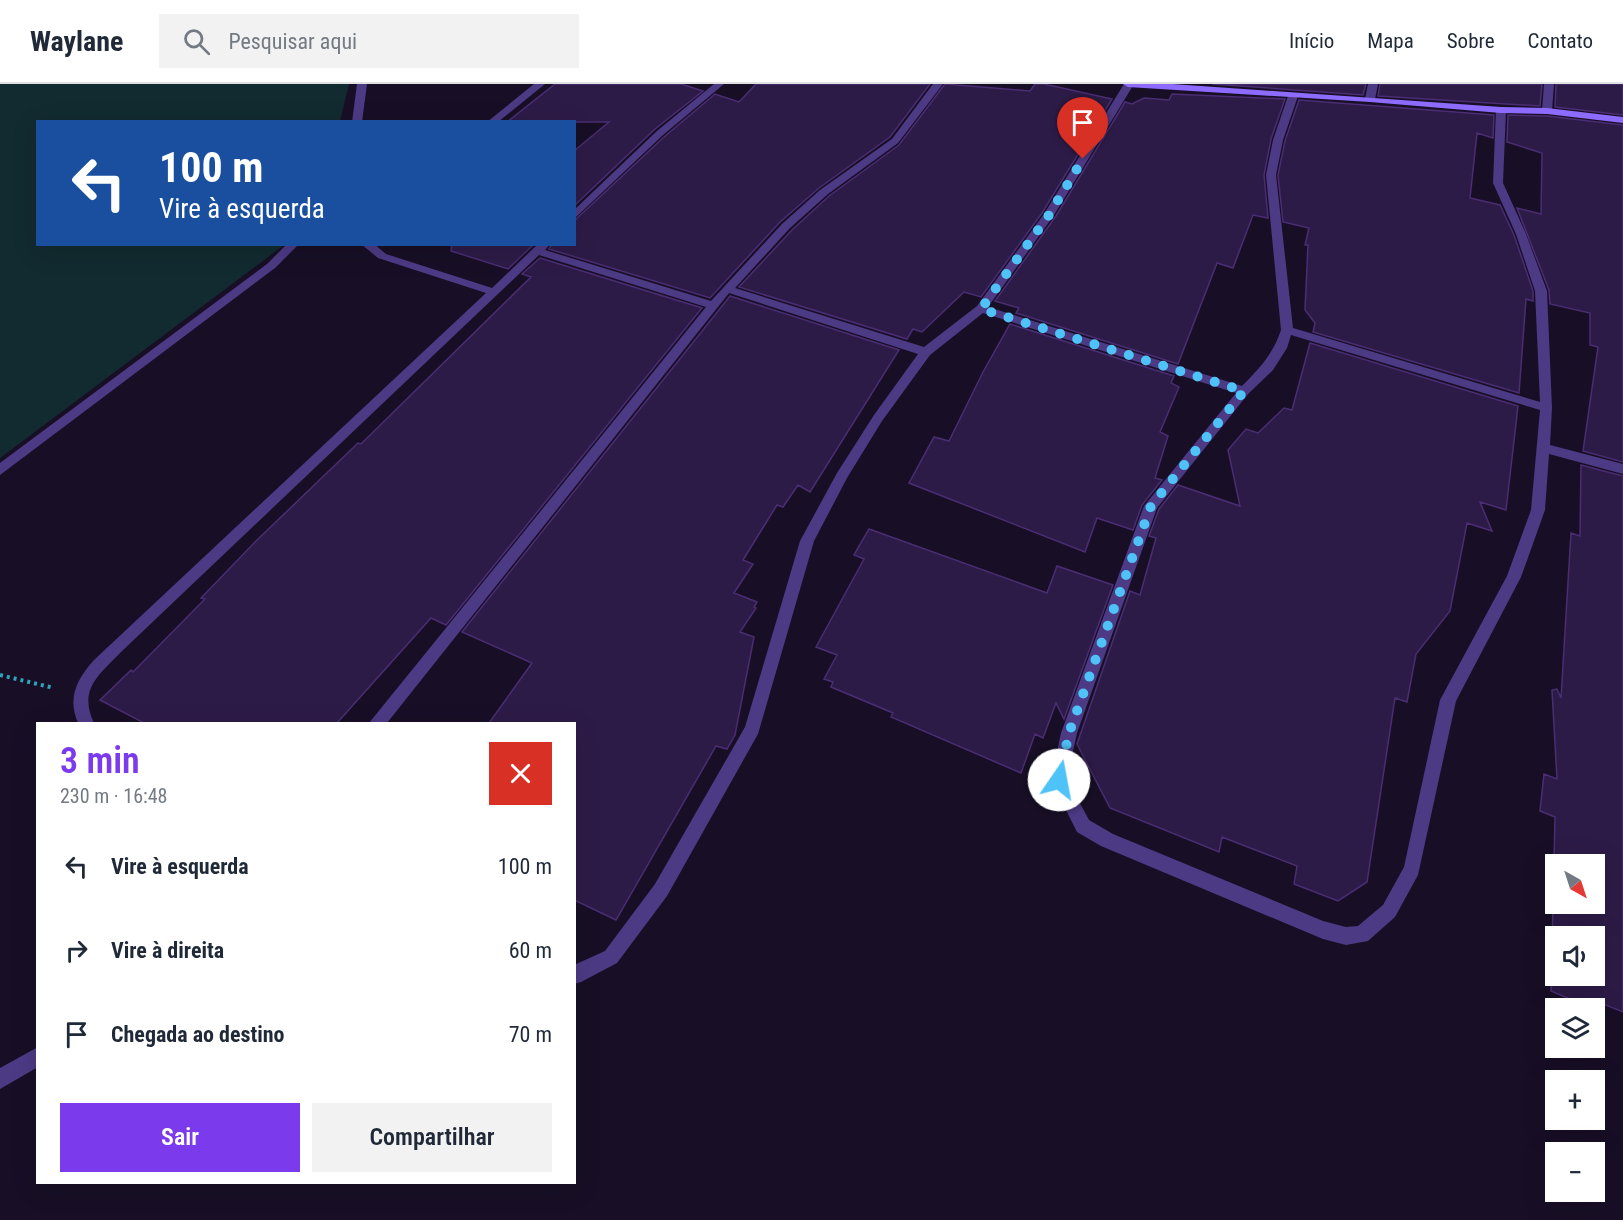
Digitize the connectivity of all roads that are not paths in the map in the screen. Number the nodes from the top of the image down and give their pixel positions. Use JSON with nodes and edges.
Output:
{"nodes":[{"id":1,"x":362,"y":84,"type":"edge"},
{"id":2,"x":540,"y":84,"type":"edge"},
{"id":3,"x":719,"y":84,"type":"edge"},
{"id":4,"x":938,"y":84,"type":"edge"},
{"id":5,"x":1129,"y":84,"type":"edge"},
{"id":6,"x":1373,"y":84,"type":"edge"},
{"id":7,"x":1549,"y":84,"type":"edge"},
{"id":8,"x":1200,"y":86,"type":"edge"},
{"id":9,"x":1293,"y":96,"type":"junction"},
{"id":10,"x":1370,"y":99,"type":"junction"},
{"id":11,"x":1501,"y":110,"type":"junction"},
{"id":12,"x":1547,"y":111,"type":"junction"},
{"id":13,"x":357,"y":120,"type":"edge"},
{"id":14,"x":494,"y":120,"type":"edge"},
{"id":15,"x":1623,"y":120,"type":"edge"},
{"id":16,"x":576,"y":214,"type":"edge"},
{"id":17,"x":292,"y":246,"type":"edge"},
{"id":18,"x":369,"y":246,"type":"edge"},
{"id":19,"x":541,"y":248,"type":"edge"},
{"id":20,"x":727,"y":289,"type":"junction"},
{"id":21,"x":494,"y":292,"type":"junction"},
{"id":22,"x":714,"y":306,"type":"junction"},
{"id":23,"x":981,"y":309,"type":"junction"},
{"id":24,"x":1287,"y":330,"type":"junction"},
{"id":25,"x":926,"y":352,"type":"junction"},
{"id":26,"x":1244,"y":391,"type":"junction"},
{"id":27,"x":1546,"y":408,"type":"junction"},
{"id":28,"x":1543,"y":448,"type":"junction"},
{"id":29,"x":1623,"y":469,"type":"edge"},
{"id":30,"x":0,"y":470,"type":"edge"},
{"id":31,"x":85,"y":722,"type":"edge"},
{"id":32,"x":378,"y":722,"type":"edge"},
{"id":33,"x":576,"y":974,"type":"edge"},
{"id":34,"x":36,"y":1057,"type":"edge"},
{"id":35,"x":0,"y":1079,"type":"edge"}],
"edges":[{"from":1,"to":13,"type":"street"},
{"from":2,"to":14,"type":"street"},
{"from":3,"to":16,"type":"street"},
{"from":4,"to":20,"type":"street"},
{"from":5,"to":8,"type":"street"},
{"from":5,"to":23,"type":"street"},
{"from":6,"to":10,"type":"street"},
{"from":7,"to":12,"type":"street"},
{"from":8,"to":9,"type":"street"},
{"from":9,"to":10,"type":"street"},
{"from":9,"to":24,"type":"street"},
{"from":10,"to":11,"type":"street"},
{"from":11,"to":12,"type":"street"},
{"from":11,"to":27,"type":"street"},
{"from":12,"to":15,"type":"street"},
{"from":17,"to":30,"type":"street"},
{"from":18,"to":21,"type":"street"},
{"from":19,"to":21,"type":"street"},
{"from":19,"to":22,"type":"street"},
{"from":20,"to":22,"type":"street"},
{"from":20,"to":25,"type":"street"},
{"from":21,"to":31,"type":"street"},
{"from":22,"to":32,"type":"street"},
{"from":23,"to":25,"type":"street"},
{"from":23,"to":26,"type":"street"},
{"from":24,"to":26,"type":"street"},
{"from":24,"to":27,"type":"street"},
{"from":25,"to":33,"type":"street"},
{"from":26,"to":28,"type":"street"},
{"from":27,"to":28,"type":"street"},
{"from":28,"to":29,"type":"street"},
{"from":34,"to":35,"type":"street"}]}
